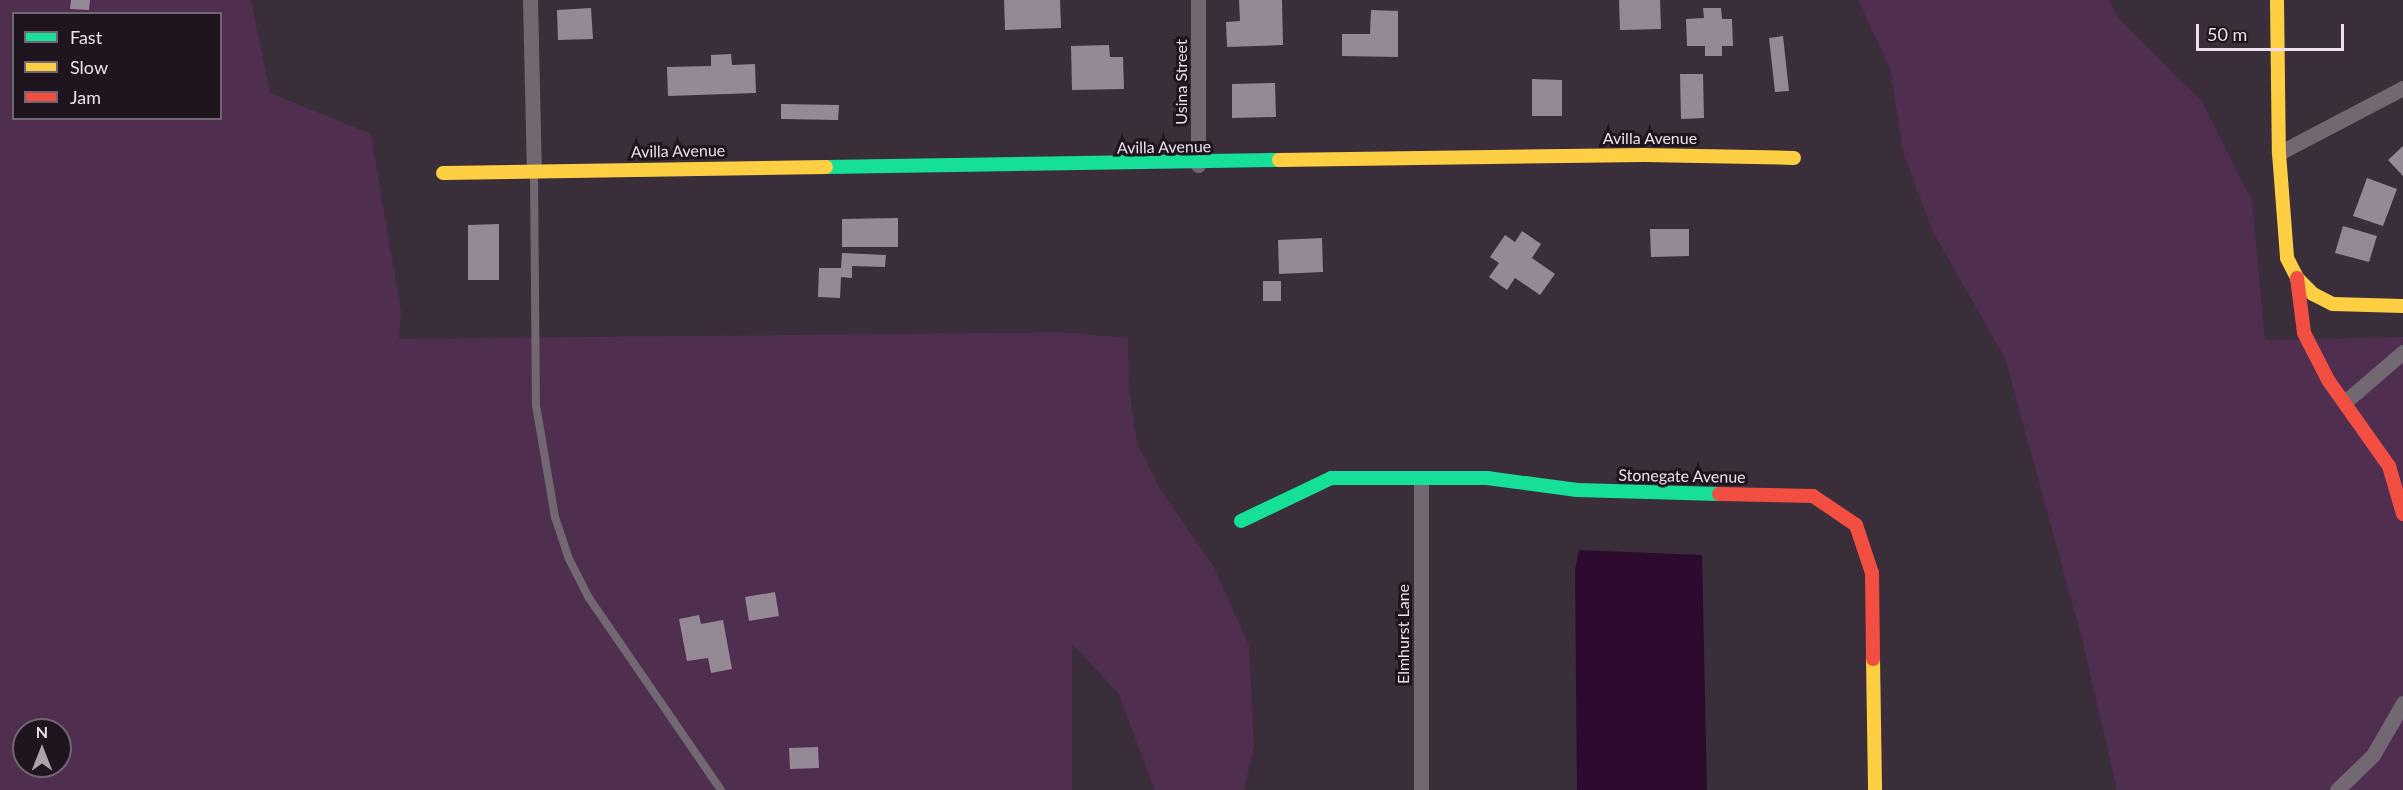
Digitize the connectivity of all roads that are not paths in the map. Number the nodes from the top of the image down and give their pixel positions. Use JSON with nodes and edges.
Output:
{"nodes":[{"id":1,"x":530,"y":0,"type":"edge"},
{"id":2,"x":1198,"y":0,"type":"edge"},
{"id":3,"x":2277,"y":0,"type":"edge"},
{"id":4,"x":2403,"y":88,"type":"edge"},
{"id":5,"x":2279,"y":153,"type":"junction"},
{"id":6,"x":1794,"y":158,"type":"dead end"},
{"id":7,"x":1198,"y":165,"type":"junction"},
{"id":8,"x":534,"y":171,"type":"junction"},
{"id":9,"x":443,"y":173,"type":"dead end"},
{"id":10,"x":2297,"y":278,"type":"junction"},
{"id":11,"x":2403,"y":306,"type":"edge"},
{"id":12,"x":2403,"y":352,"type":"edge"},
{"id":13,"x":2346,"y":401,"type":"junction"},
{"id":14,"x":1421,"y":478,"type":"junction"},
{"id":15,"x":2403,"y":514,"type":"edge"},
{"id":16,"x":1241,"y":521,"type":"dead end"},
{"id":17,"x":2403,"y":703,"type":"edge"},
{"id":18,"x":721,"y":790,"type":"edge"},
{"id":19,"x":1421,"y":790,"type":"edge"},
{"id":20,"x":1875,"y":790,"type":"edge"},
{"id":21,"x":2337,"y":790,"type":"edge"}],
"edges":[{"from":1,"to":8,"type":"street"},
{"from":2,"to":7,"type":"street","name":"Usina Street"},
{"from":3,"to":5,"type":"street"},
{"from":4,"to":5,"type":"street"},
{"from":5,"to":10,"type":"street"},
{"from":6,"to":7,"type":"street","name":"Avilla Avenue"},
{"from":7,"to":8,"type":"street","name":"Avilla Avenue"},
{"from":8,"to":9,"type":"street","name":"Avilla Avenue"},
{"from":8,"to":18,"type":"lane"},
{"from":10,"to":11,"type":"street"},
{"from":10,"to":13,"type":"street"},
{"from":12,"to":13,"type":"street"},
{"from":13,"to":15,"type":"street"},
{"from":14,"to":16,"type":"street","name":"Stonegate Avenue"},
{"from":14,"to":19,"type":"street","name":"Elmhurst Lane"},
{"from":14,"to":20,"type":"street","name":"Stonegate Avenue"},
{"from":17,"to":21,"type":"street"}]}
